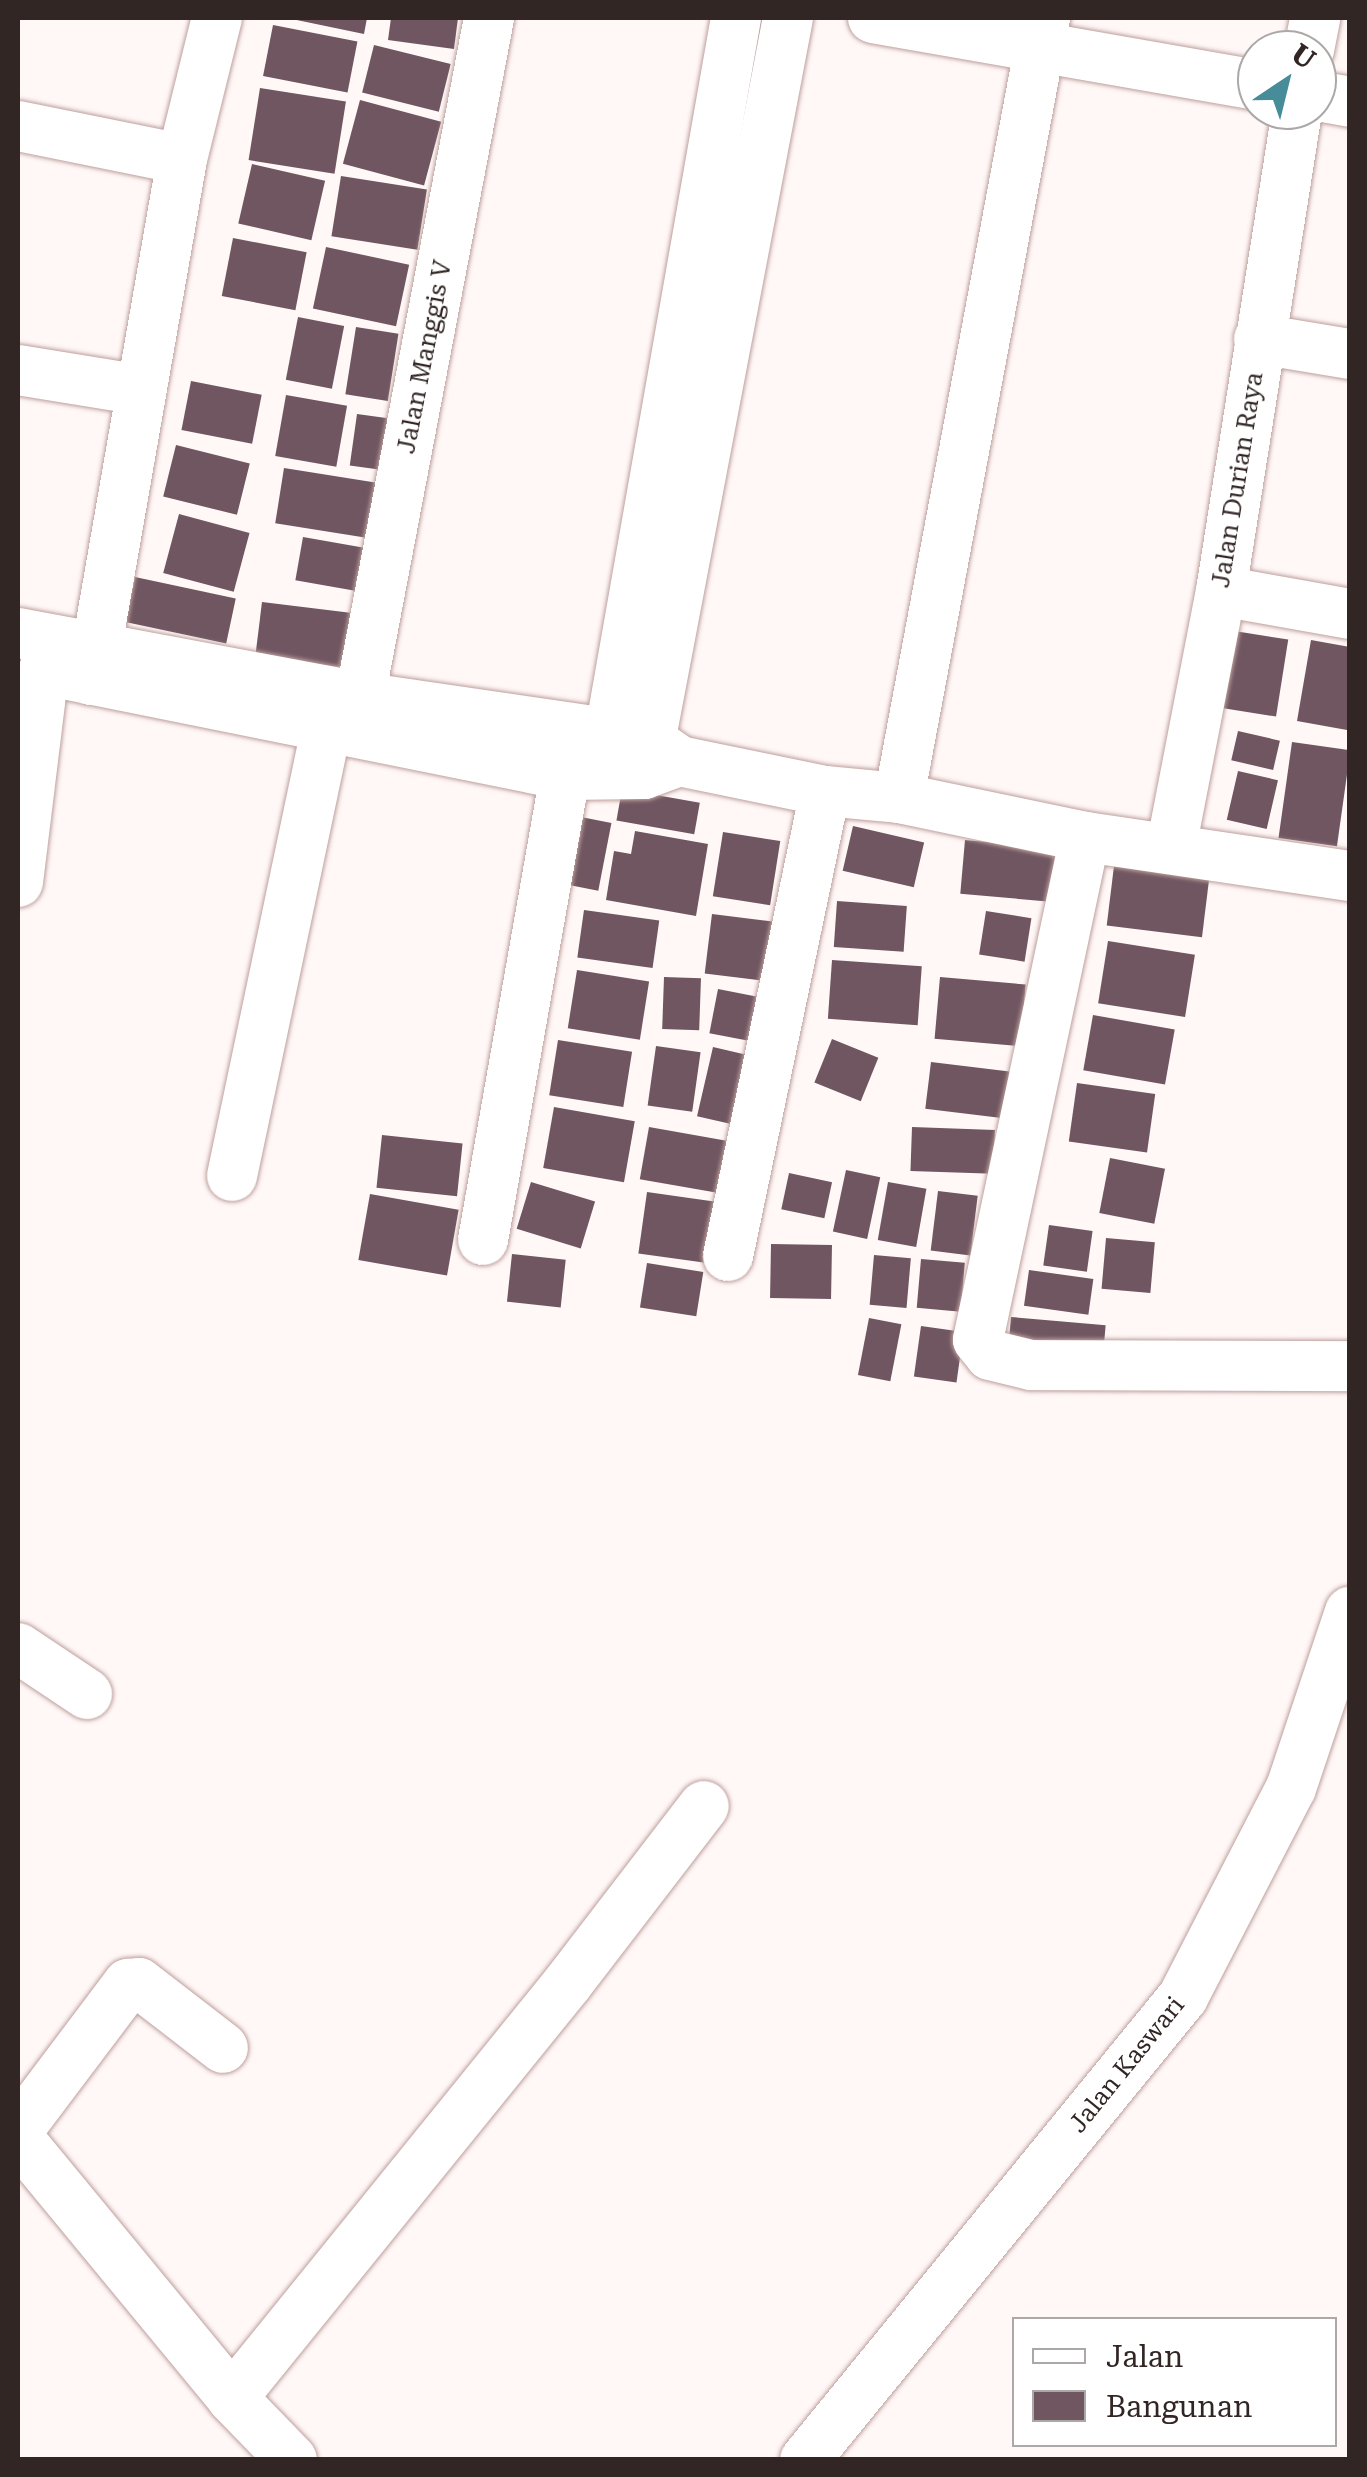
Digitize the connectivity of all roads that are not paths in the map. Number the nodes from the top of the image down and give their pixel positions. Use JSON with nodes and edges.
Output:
{"nodes":[{"id":1,"x":217,"y":18,"type":"edge"},
{"id":2,"x":489,"y":18,"type":"edge"},
{"id":3,"x":736,"y":18,"type":"edge"},
{"id":4,"x":788,"y":18,"type":"edge"},
{"id":5,"x":874,"y":18,"type":"edge"},
{"id":6,"x":1042,"y":31,"type":"edge"},
{"id":7,"x":1237,"y":80,"type":"edge"},
{"id":8,"x":18,"y":126,"type":"edge"},
{"id":9,"x":1294,"y":130,"type":"edge"},
{"id":10,"x":182,"y":159,"type":"junction"},
{"id":11,"x":730,"y":189,"type":"junction"},
{"id":12,"x":1259,"y":339,"type":"junction"},
{"id":13,"x":1350,"y":354,"type":"edge"},
{"id":14,"x":18,"y":370,"type":"edge"},
{"id":15,"x":142,"y":390,"type":"junction"},
{"id":16,"x":1221,"y":591,"type":"junction"},
{"id":17,"x":1350,"y":614,"type":"edge"},
{"id":18,"x":53,"y":656,"type":"edge"},
{"id":19,"x":343,"y":713,"type":"junction"},
{"id":20,"x":624,"y":759,"type":"junction"},
{"id":21,"x":825,"y":791,"type":"junction"},
{"id":22,"x":899,"y":798,"type":"junction"},
{"id":23,"x":1085,"y":837,"type":"junction"},
{"id":24,"x":1170,"y":848,"type":"junction"},
{"id":25,"x":1350,"y":876,"type":"edge"},
{"id":26,"x":18,"y":882,"type":"edge"},
{"id":27,"x":232,"y":1176,"type":"dead end"},
{"id":28,"x":483,"y":1240,"type":"dead end"},
{"id":29,"x":728,"y":1256,"type":"dead end"},
{"id":30,"x":1350,"y":1366,"type":"edge"},
{"id":31,"x":1350,"y":1612,"type":"edge"},
{"id":32,"x":18,"y":1648,"type":"edge"},
{"id":33,"x":88,"y":1694,"type":"dead end"},
{"id":34,"x":704,"y":1806,"type":"dead end"},
{"id":35,"x":223,"y":2048,"type":"dead end"},
{"id":36,"x":18,"y":2130,"type":"edge"},
{"id":37,"x":18,"y":2138,"type":"edge"},
{"id":38,"x":232,"y":2398,"type":"junction"},
{"id":39,"x":292,"y":2460,"type":"edge"},
{"id":40,"x":806,"y":2460,"type":"edge"}],
"edges":[{"from":1,"to":10,"type":"street"},
{"from":2,"to":19,"type":"street","name":"Jalan Manggis V"},
{"from":3,"to":11,"type":"street"},
{"from":4,"to":11,"type":"street"},
{"from":5,"to":6,"type":"street"},
{"from":6,"to":7,"type":"street"},
{"from":6,"to":22,"type":"street"},
{"from":8,"to":10,"type":"street"},
{"from":9,"to":12,"type":"street","name":"Jalan Durian Raya"},
{"from":10,"to":15,"type":"street"},
{"from":11,"to":20,"type":"street"},
{"from":12,"to":13,"type":"street"},
{"from":12,"to":16,"type":"street","name":"Jalan Durian Raya"},
{"from":14,"to":15,"type":"street"},
{"from":15,"to":18,"type":"street"},
{"from":16,"to":17,"type":"street"},
{"from":16,"to":24,"type":"street","name":"Jalan Durian Raya"},
{"from":18,"to":19,"type":"street"},
{"from":18,"to":26,"type":"street"},
{"from":19,"to":20,"type":"street"},
{"from":19,"to":27,"type":"street","name":"Jalan Manggis V"},
{"from":20,"to":21,"type":"street"},
{"from":20,"to":28,"type":"street"},
{"from":21,"to":22,"type":"street"},
{"from":21,"to":29,"type":"street"},
{"from":22,"to":23,"type":"street"},
{"from":23,"to":24,"type":"street"},
{"from":23,"to":30,"type":"street"},
{"from":24,"to":25,"type":"street"},
{"from":31,"to":40,"type":"street","name":"Jalan Kaswari"},
{"from":32,"to":33,"type":"street"},
{"from":34,"to":38,"type":"street"},
{"from":35,"to":36,"type":"street"},
{"from":37,"to":38,"type":"street"},
{"from":38,"to":39,"type":"street"}]}
